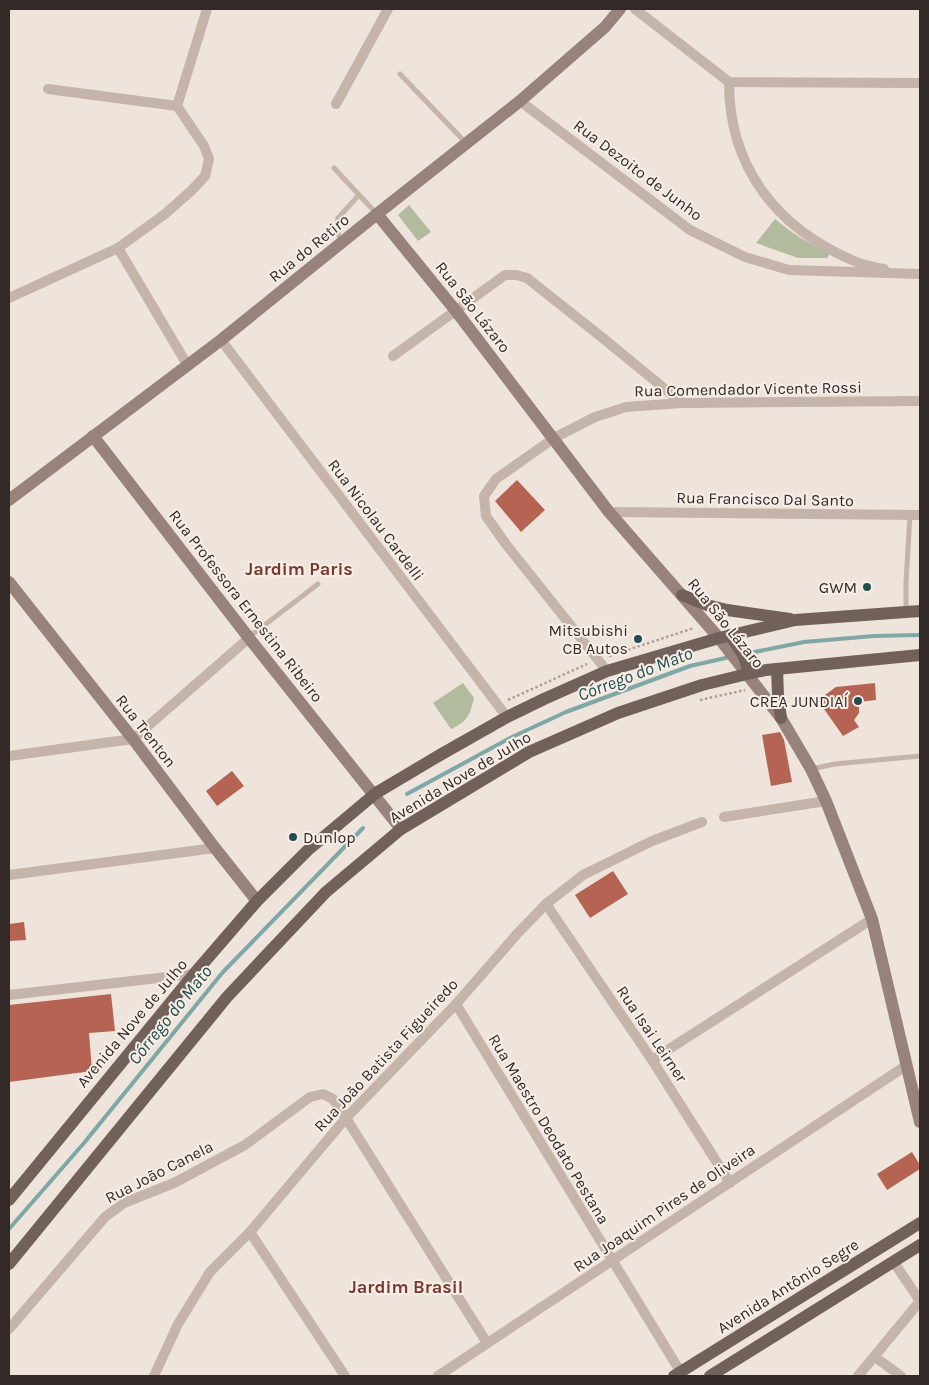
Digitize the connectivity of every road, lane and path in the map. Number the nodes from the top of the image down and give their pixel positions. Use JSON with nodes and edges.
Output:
{"nodes":[{"id":1,"x":207,"y":9,"type":"edge"},
{"id":2,"x":388,"y":9,"type":"edge"},
{"id":3,"x":620,"y":9,"type":"edge"},
{"id":4,"x":635,"y":9,"type":"edge"},
{"id":5,"x":400,"y":74,"type":"dead end"},
{"id":6,"x":729,"y":82,"type":"junction"},
{"id":7,"x":920,"y":83,"type":"edge"},
{"id":8,"x":48,"y":88,"type":"dead end"},
{"id":9,"x":520,"y":101,"type":"junction"},
{"id":10,"x":336,"y":104,"type":"dead end"},
{"id":11,"x":177,"y":106,"type":"junction"},
{"id":12,"x":466,"y":143,"type":"junction"},
{"id":13,"x":334,"y":168,"type":"dead end"},
{"id":14,"x":359,"y":195,"type":"junction"},
{"id":15,"x":377,"y":214,"type":"junction"},
{"id":16,"x":341,"y":243,"type":"junction"},
{"id":17,"x":118,"y":248,"type":"junction"},
{"id":18,"x":903,"y":274,"type":"junction"},
{"id":19,"x":920,"y":274,"type":"edge"},
{"id":20,"x":9,"y":298,"type":"edge"},
{"id":21,"x":456,"y":310,"type":"junction"},
{"id":22,"x":221,"y":340,"type":"junction"},
{"id":23,"x":393,"y":356,"type":"dead end"},
{"id":24,"x":188,"y":366,"type":"junction"},
{"id":25,"x":920,"y":401,"type":"edge"},
{"id":26,"x":682,"y":403,"type":"junction"},
{"id":27,"x":93,"y":436,"type":"junction"},
{"id":28,"x":554,"y":438,"type":"junction"},
{"id":29,"x":9,"y":500,"type":"edge"},
{"id":30,"x":609,"y":512,"type":"junction"},
{"id":31,"x":915,"y":515,"type":"edge"},
{"id":32,"x":9,"y":582,"type":"edge"},
{"id":33,"x":318,"y":584,"type":"dead end"},
{"id":34,"x":682,"y":595,"type":"junction"},
{"id":35,"x":906,"y":612,"type":"junction"},
{"id":36,"x":920,"y":612,"type":"edge"},
{"id":37,"x":794,"y":620,"type":"junction"},
{"id":38,"x":249,"y":638,"type":"junction"},
{"id":39,"x":728,"y":641,"type":"junction"},
{"id":40,"x":920,"y":655,"type":"edge"},
{"id":41,"x":745,"y":669,"type":"junction"},
{"id":42,"x":776,"y":669,"type":"junction"},
{"id":43,"x":607,"y":671,"type":"junction"},
{"id":44,"x":756,"y":686,"type":"junction"},
{"id":45,"x":694,"y":702,"type":"dead end"},
{"id":46,"x":506,"y":717,"type":"junction"},
{"id":47,"x":781,"y":718,"type":"junction"},
{"id":48,"x":132,"y":739,"type":"junction"},
{"id":49,"x":9,"y":756,"type":"edge"},
{"id":50,"x":920,"y":756,"type":"edge"},
{"id":51,"x":811,"y":769,"type":"junction"},
{"id":52,"x":377,"y":798,"type":"junction"},
{"id":53,"x":826,"y":801,"type":"junction"},
{"id":54,"x":724,"y":817,"type":"dead end"},
{"id":55,"x":702,"y":822,"type":"dead end"},
{"id":56,"x":397,"y":824,"type":"junction"},
{"id":57,"x":215,"y":848,"type":"junction"},
{"id":58,"x":9,"y":875,"type":"edge"},
{"id":59,"x":257,"y":900,"type":"junction"},
{"id":60,"x":546,"y":904,"type":"junction"},
{"id":61,"x":872,"y":919,"type":"junction"},
{"id":62,"x":194,"y":974,"type":"junction"},
{"id":63,"x":9,"y":995,"type":"edge"},
{"id":64,"x":456,"y":1004,"type":"junction"},
{"id":65,"x":652,"y":1060,"type":"junction"},
{"id":66,"x":906,"y":1064,"type":"junction"},
{"id":67,"x":346,"y":1118,"type":"junction"},
{"id":68,"x":920,"y":1122,"type":"edge"},
{"id":69,"x":730,"y":1183,"type":"junction"},
{"id":70,"x":9,"y":1200,"type":"edge"},
{"id":71,"x":920,"y":1223,"type":"edge"},
{"id":72,"x":250,"y":1232,"type":"junction"},
{"id":73,"x":920,"y":1244,"type":"edge"},
{"id":74,"x":893,"y":1261,"type":"junction"},
{"id":75,"x":612,"y":1262,"type":"junction"},
{"id":76,"x":9,"y":1264,"type":"edge"},
{"id":77,"x":920,"y":1301,"type":"edge"},
{"id":78,"x":9,"y":1329,"type":"edge"},
{"id":79,"x":487,"y":1343,"type":"junction"},
{"id":80,"x":874,"y":1357,"type":"junction"},
{"id":81,"x":679,"y":1375,"type":"edge"},
{"id":82,"x":154,"y":1376,"type":"edge"},
{"id":83,"x":345,"y":1376,"type":"edge"},
{"id":84,"x":438,"y":1376,"type":"edge"},
{"id":85,"x":710,"y":1376,"type":"edge"},
{"id":86,"x":858,"y":1376,"type":"edge"},
{"id":87,"x":901,"y":1376,"type":"edge"}],
"edges":[{"from":1,"to":11,"type":"street"},
{"from":2,"to":10,"type":"street"},
{"from":3,"to":9,"type":"main road","name":"Rua do Retiro"},
{"from":4,"to":6,"type":"street"},
{"from":5,"to":12,"type":"lane"},
{"from":6,"to":7,"type":"street"},
{"from":6,"to":18,"type":"street"},
{"from":8,"to":11,"type":"street"},
{"from":9,"to":12,"type":"main road","name":"Rua do Retiro"},
{"from":9,"to":18,"type":"street","name":"Rua Dezoito de Junho"},
{"from":11,"to":17,"type":"street"},
{"from":12,"to":15,"type":"main road","name":"Rua do Retiro"},
{"from":13,"to":14,"type":"lane"},
{"from":14,"to":15,"type":"lane"},
{"from":14,"to":16,"type":"lane"},
{"from":15,"to":16,"type":"main road","name":"Rua do Retiro"},
{"from":15,"to":21,"type":"main road","name":"Rua São Lázaro"},
{"from":16,"to":22,"type":"main road","name":"Rua do Retiro"},
{"from":17,"to":20,"type":"street"},
{"from":17,"to":24,"type":"street"},
{"from":18,"to":19,"type":"street","name":"Rua Dezoito de Junho"},
{"from":21,"to":23,"type":"street"},
{"from":21,"to":26,"type":"street"},
{"from":21,"to":28,"type":"main road","name":"Rua São Lázaro"},
{"from":22,"to":24,"type":"main road","name":"Rua do Retiro"},
{"from":22,"to":46,"type":"street","name":"Rua Nicolau Cardelli"},
{"from":24,"to":27,"type":"main road","name":"Rua do Retiro"},
{"from":25,"to":26,"type":"street","name":"Rua Comendador Vicente Rossi"},
{"from":26,"to":28,"type":"street","name":"Rua Comendador Vicente Rossi"},
{"from":27,"to":29,"type":"main road","name":"Rua do Retiro"},
{"from":27,"to":38,"type":"main road","name":"Rua Professora Ernestina Ribeiro"},
{"from":28,"to":30,"type":"main road","name":"Rua São Lázaro"},
{"from":28,"to":43,"type":"street","name":"Rua Comendador Vicente Rossi"},
{"from":30,"to":31,"type":"street","name":"Rua Francisco Dal Santo"},
{"from":30,"to":34,"type":"main road","name":"Rua São Lázaro"},
{"from":31,"to":35,"type":"lane"},
{"from":32,"to":48,"type":"main road","name":"Rua Trenton"},
{"from":33,"to":38,"type":"lane"},
{"from":34,"to":37,"type":"main road"},
{"from":34,"to":39,"type":"main road","name":"Rua São Lázaro"},
{"from":35,"to":36,"type":"main road","name":"Avenida Nove de Julho"},
{"from":35,"to":37,"type":"main road","name":"Avenida Nove de Julho"},
{"from":37,"to":39,"type":"main road","name":"Avenida Nove de Julho"},
{"from":38,"to":48,"type":"street"},
{"from":38,"to":52,"type":"main road","name":"Rua Professora Ernestina Ribeiro"},
{"from":39,"to":41,"type":"main road"},
{"from":39,"to":43,"type":"main road","name":"Avenida Nove de Julho"},
{"from":40,"to":42,"type":"main road","name":"Avenida Nove de Julho"},
{"from":41,"to":42,"type":"main road","name":"Avenida Nove de Julho"},
{"from":41,"to":44,"type":"main road","name":"Rua São Lázaro"},
{"from":41,"to":56,"type":"main road","name":"Avenida Nove de Julho"},
{"from":42,"to":47,"type":"main road"},
{"from":43,"to":46,"type":"main road","name":"Avenida Nove de Julho"},
{"from":44,"to":45,"type":"path"},
{"from":44,"to":47,"type":"main road","name":"Rua São Lázaro"},
{"from":46,"to":52,"type":"main road","name":"Avenida Nove de Julho"},
{"from":47,"to":51,"type":"main road","name":"Rua São Lázaro"},
{"from":48,"to":49,"type":"street"},
{"from":48,"to":57,"type":"main road","name":"Rua Trenton"},
{"from":50,"to":51,"type":"lane"},
{"from":51,"to":53,"type":"main road","name":"Rua São Lázaro"},
{"from":52,"to":56,"type":"main road","name":"Rua Professora Ernestina Ribeiro"},
{"from":52,"to":59,"type":"main road","name":"Avenida Nove de Julho"},
{"from":53,"to":54,"type":"street"},
{"from":53,"to":61,"type":"main road","name":"Rua São Lázaro"},
{"from":55,"to":60,"type":"street","name":"Rua João Batista Figueiredo"},
{"from":56,"to":76,"type":"main road","name":"Avenida Nove de Julho"},
{"from":57,"to":58,"type":"street"},
{"from":57,"to":59,"type":"main road","name":"Rua Trenton"},
{"from":59,"to":62,"type":"main road","name":"Avenida Nove de Julho"},
{"from":60,"to":64,"type":"street","name":"Rua João Batista Figueiredo"},
{"from":60,"to":65,"type":"street","name":"Rua Isai Leirner"},
{"from":61,"to":65,"type":"street"},
{"from":61,"to":66,"type":"main road","name":"Rua São Lázaro"},
{"from":62,"to":63,"type":"street"},
{"from":62,"to":70,"type":"main road","name":"Avenida Nove de Julho"},
{"from":64,"to":67,"type":"street","name":"Rua João Batista Figueiredo"},
{"from":64,"to":75,"type":"street","name":"Rua Maestro Deodato Pestana"},
{"from":65,"to":69,"type":"street","name":"Rua Isai Leirner"},
{"from":66,"to":68,"type":"main road","name":"Rua São Lázaro"},
{"from":66,"to":69,"type":"street","name":"Rua Joaquim Pires de Oliveira"},
{"from":67,"to":72,"type":"street","name":"Rua João Batista Figueiredo"},
{"from":67,"to":78,"type":"street","name":"Rua João Canela"},
{"from":67,"to":79,"type":"street","name":"Rua João Canela"},
{"from":69,"to":75,"type":"street","name":"Rua Joaquim Pires de Oliveira"},
{"from":71,"to":81,"type":"main road","name":"Avenida Antônio Segre"},
{"from":72,"to":82,"type":"street","name":"Rua João Batista Figueiredo"},
{"from":72,"to":83,"type":"street"},
{"from":73,"to":74,"type":"main road"},
{"from":74,"to":77,"type":"street"},
{"from":74,"to":85,"type":"main road"},
{"from":75,"to":79,"type":"street","name":"Rua Joaquim Pires de Oliveira"},
{"from":75,"to":81,"type":"street","name":"Rua Maestro Deodato Pestana"},
{"from":77,"to":80,"type":"street"},
{"from":79,"to":84,"type":"street","name":"Rua Joaquim Pires de Oliveira"},
{"from":80,"to":86,"type":"street"},
{"from":80,"to":87,"type":"street"}]}
